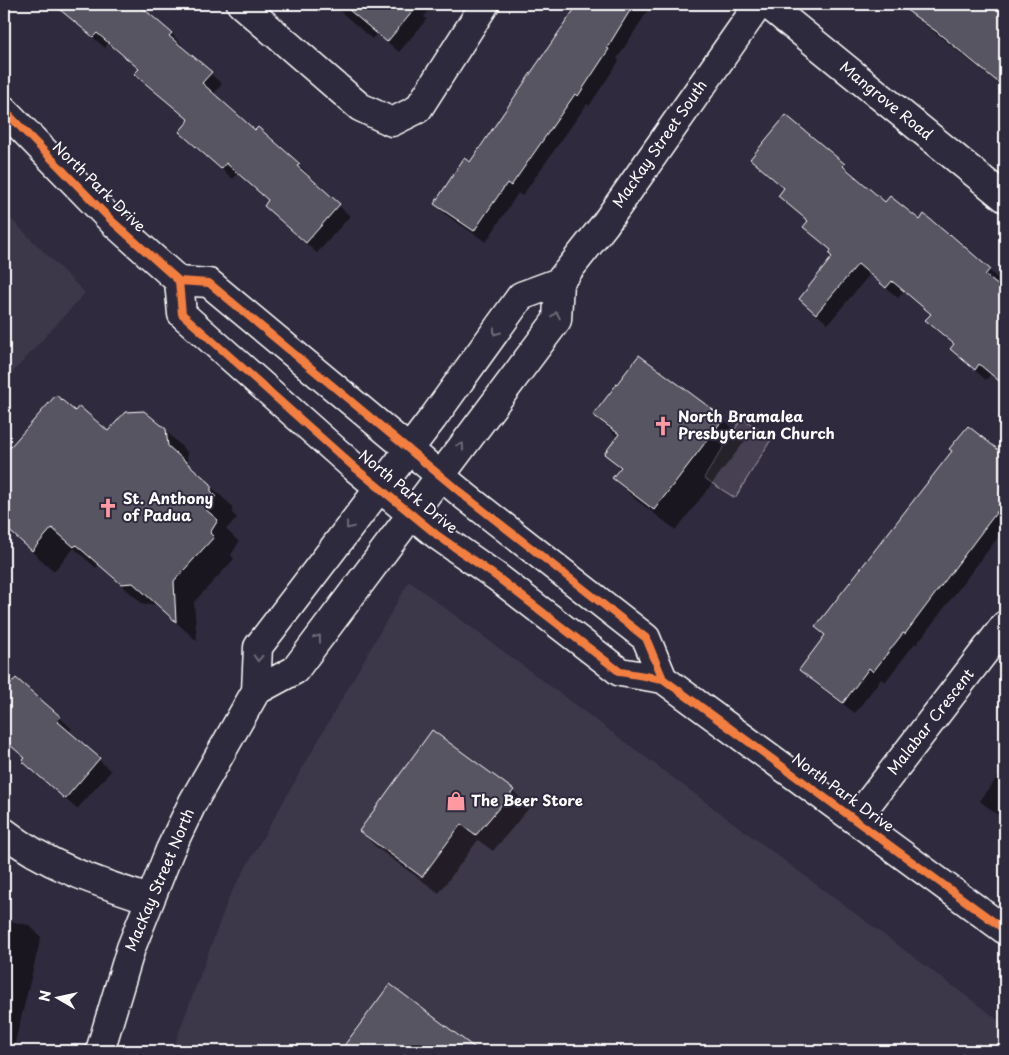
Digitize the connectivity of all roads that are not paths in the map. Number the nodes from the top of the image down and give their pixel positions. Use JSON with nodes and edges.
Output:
{"nodes":[{"id":1,"x":240,"y":4,"type":"edge"},
{"id":2,"x":485,"y":4,"type":"edge"},
{"id":3,"x":758,"y":4,"type":"edge"},
{"id":4,"x":767,"y":4,"type":"edge"},
{"id":5,"x":4,"y":110,"type":"edge"},
{"id":6,"x":1005,"y":198,"type":"edge"},
{"id":7,"x":179,"y":281,"type":"junction"},
{"id":8,"x":559,"y":282,"type":"junction"},
{"id":9,"x":408,"y":449,"type":"junction"},
{"id":10,"x":440,"y":476,"type":"junction"},
{"id":11,"x":379,"y":487,"type":"junction"},
{"id":12,"x":412,"y":514,"type":"junction"},
{"id":13,"x":1005,"y":625,"type":"edge"},
{"id":14,"x":663,"y":679,"type":"junction"},
{"id":15,"x":256,"y":691,"type":"junction"},
{"id":16,"x":856,"y":819,"type":"junction"},
{"id":17,"x":4,"y":832,"type":"edge"},
{"id":18,"x":149,"y":899,"type":"junction"},
{"id":19,"x":1005,"y":930,"type":"edge"},
{"id":20,"x":100,"y":1051,"type":"edge"}],
"edges":[{"from":1,"to":2,"type":"street"},
{"from":3,"to":8,"type":"street","name":"MacKay Street South"},
{"from":4,"to":6,"type":"street","name":"Mangrove Road"},
{"from":5,"to":7,"type":"street","name":"North Park Drive"},
{"from":7,"to":9,"type":"street"},
{"from":7,"to":11,"type":"street","name":"North Park Drive"},
{"from":8,"to":9,"type":"street","one_way":true},
{"from":10,"to":8,"type":"street","one_way":true},
{"from":9,"to":10,"type":"street"},
{"from":9,"to":11,"type":"street"},
{"from":10,"to":12,"type":"street"},
{"from":10,"to":14,"type":"street"},
{"from":11,"to":12,"type":"street","name":"North Park Drive"},
{"from":11,"to":15,"type":"street","name":"MacKay Street North","one_way":true},
{"from":12,"to":14,"type":"street","name":"North Park Drive"},
{"from":15,"to":12,"type":"street","one_way":true},
{"from":13,"to":16,"type":"street","name":"Malabar Crescent"},
{"from":14,"to":16,"type":"street","name":"North Park Drive"},
{"from":15,"to":18,"type":"street","name":"MacKay Street North"},
{"from":16,"to":19,"type":"street","name":"North Park Drive"},
{"from":17,"to":18,"type":"street"},
{"from":18,"to":20,"type":"street","name":"MacKay Street North"}]}
